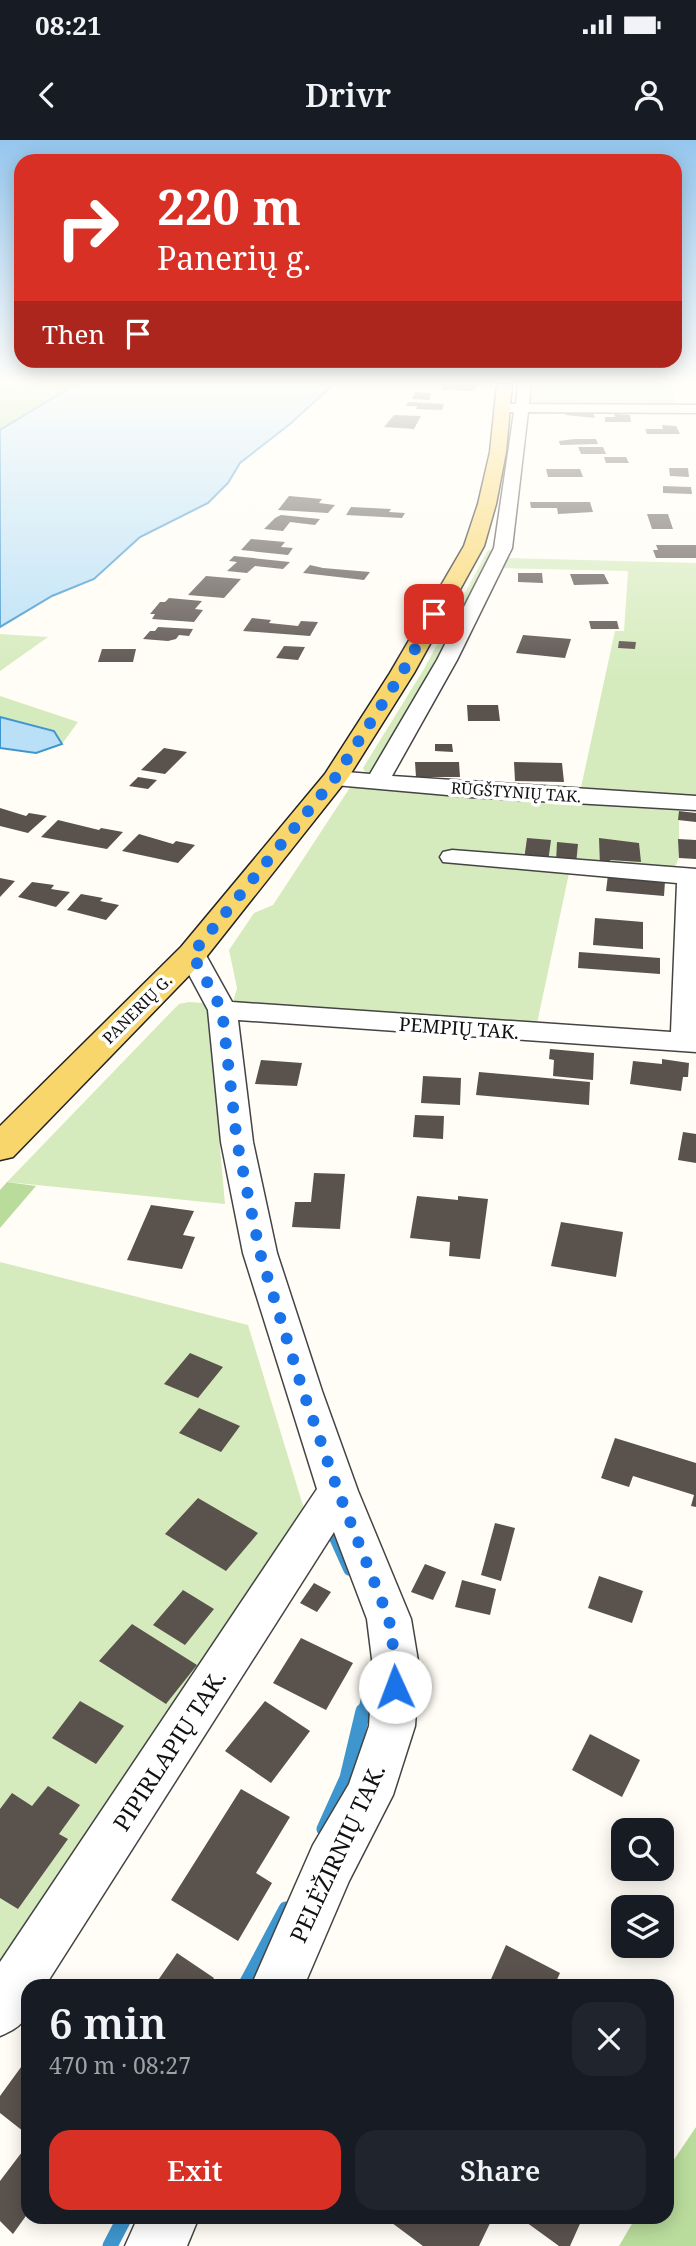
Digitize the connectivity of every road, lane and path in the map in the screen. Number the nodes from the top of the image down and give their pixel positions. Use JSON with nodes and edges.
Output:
{"nodes":[{"id":1,"x":492,"y":482,"type":"edge"},
{"id":2,"x":512,"y":482,"type":"edge"},
{"id":3,"x":335,"y":778,"type":"junction"},
{"id":4,"x":377,"y":782,"type":"junction"},
{"id":5,"x":696,"y":803,"type":"edge"},
{"id":6,"x":452,"y":857,"type":"dead end"},
{"id":7,"x":693,"y":877,"type":"edge"},
{"id":8,"x":192,"y":954,"type":"junction"},
{"id":9,"x":222,"y":1010,"type":"junction"},
{"id":10,"x":690,"y":1043,"type":"edge"},
{"id":11,"x":0,"y":1147,"type":"edge"},
{"id":12,"x":338,"y":1491,"type":"junction"},
{"id":13,"x":280,"y":1979,"type":"edge"},
{"id":14,"x":0,"y":2009,"type":"edge"},
{"id":15,"x":166,"y":2224,"type":"edge"},
{"id":16,"x":155,"y":2246,"type":"edge"}],
"edges":[{"from":1,"to":3,"type":"main road","name":"PANERIŲ G."},
{"from":2,"to":4,"type":"street"},
{"from":3,"to":4,"type":"street","name":"RŪGŠTYNIŲ TAK."},
{"from":3,"to":8,"type":"main road","name":"PANERIŲ G."},
{"from":4,"to":5,"type":"street","name":"RŪGŠTYNIŲ TAK."},
{"from":6,"to":7,"type":"street"},
{"from":7,"to":10,"type":"street"},
{"from":8,"to":9,"type":"street","name":"PELĖŽIRNIŲ TAK."},
{"from":8,"to":11,"type":"main road","name":"PANERIŲ G."},
{"from":9,"to":10,"type":"street","name":"PEMPIŲ TAK."},
{"from":9,"to":12,"type":"street","name":"PELĖŽIRNIŲ TAK."},
{"from":12,"to":13,"type":"street","name":"PELĖŽIRNIŲ TAK."},
{"from":12,"to":14,"type":"street","name":"PIPIRLAPIŲ TAK."},
{"from":15,"to":16,"type":"street"}]}
